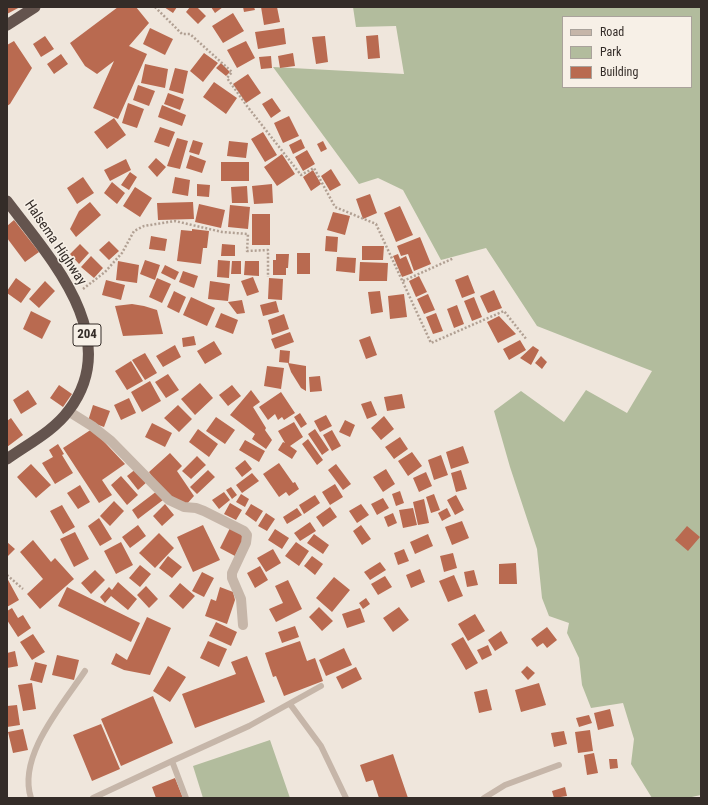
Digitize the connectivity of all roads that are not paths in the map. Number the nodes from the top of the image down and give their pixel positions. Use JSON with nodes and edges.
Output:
{"nodes":[{"id":1,"x":35,"y":7,"type":"edge"},
{"id":2,"x":7,"y":25,"type":"edge"},
{"id":3,"x":7,"y":200,"type":"edge"},
{"id":4,"x":68,"y":411,"type":"junction"},
{"id":5,"x":7,"y":459,"type":"edge"},
{"id":6,"x":243,"y":625,"type":"dead end"},
{"id":7,"x":85,"y":671,"type":"dead end"},
{"id":8,"x":321,"y":686,"type":"dead end"},
{"id":9,"x":290,"y":704,"type":"junction"},
{"id":10,"x":172,"y":761,"type":"junction"},
{"id":11,"x":559,"y":765,"type":"dead end"},
{"id":12,"x":31,"y":798,"type":"edge"},
{"id":13,"x":93,"y":798,"type":"edge"},
{"id":14,"x":186,"y":798,"type":"edge"},
{"id":15,"x":346,"y":798,"type":"edge"},
{"id":16,"x":484,"y":798,"type":"edge"}],
"edges":[{"from":1,"to":2,"type":"highway"},
{"from":3,"to":4,"type":"highway","name":"Halsema Highway","number":"204"},
{"from":4,"to":5,"type":"highway","name":"Halsema Highway","number":"204"},
{"from":4,"to":6,"type":"street"},
{"from":7,"to":12,"type":"lane"},
{"from":8,"to":9,"type":"lane"},
{"from":9,"to":10,"type":"lane"},
{"from":9,"to":15,"type":"lane"},
{"from":10,"to":13,"type":"lane"},
{"from":10,"to":14,"type":"lane"},
{"from":11,"to":16,"type":"lane"}]}
